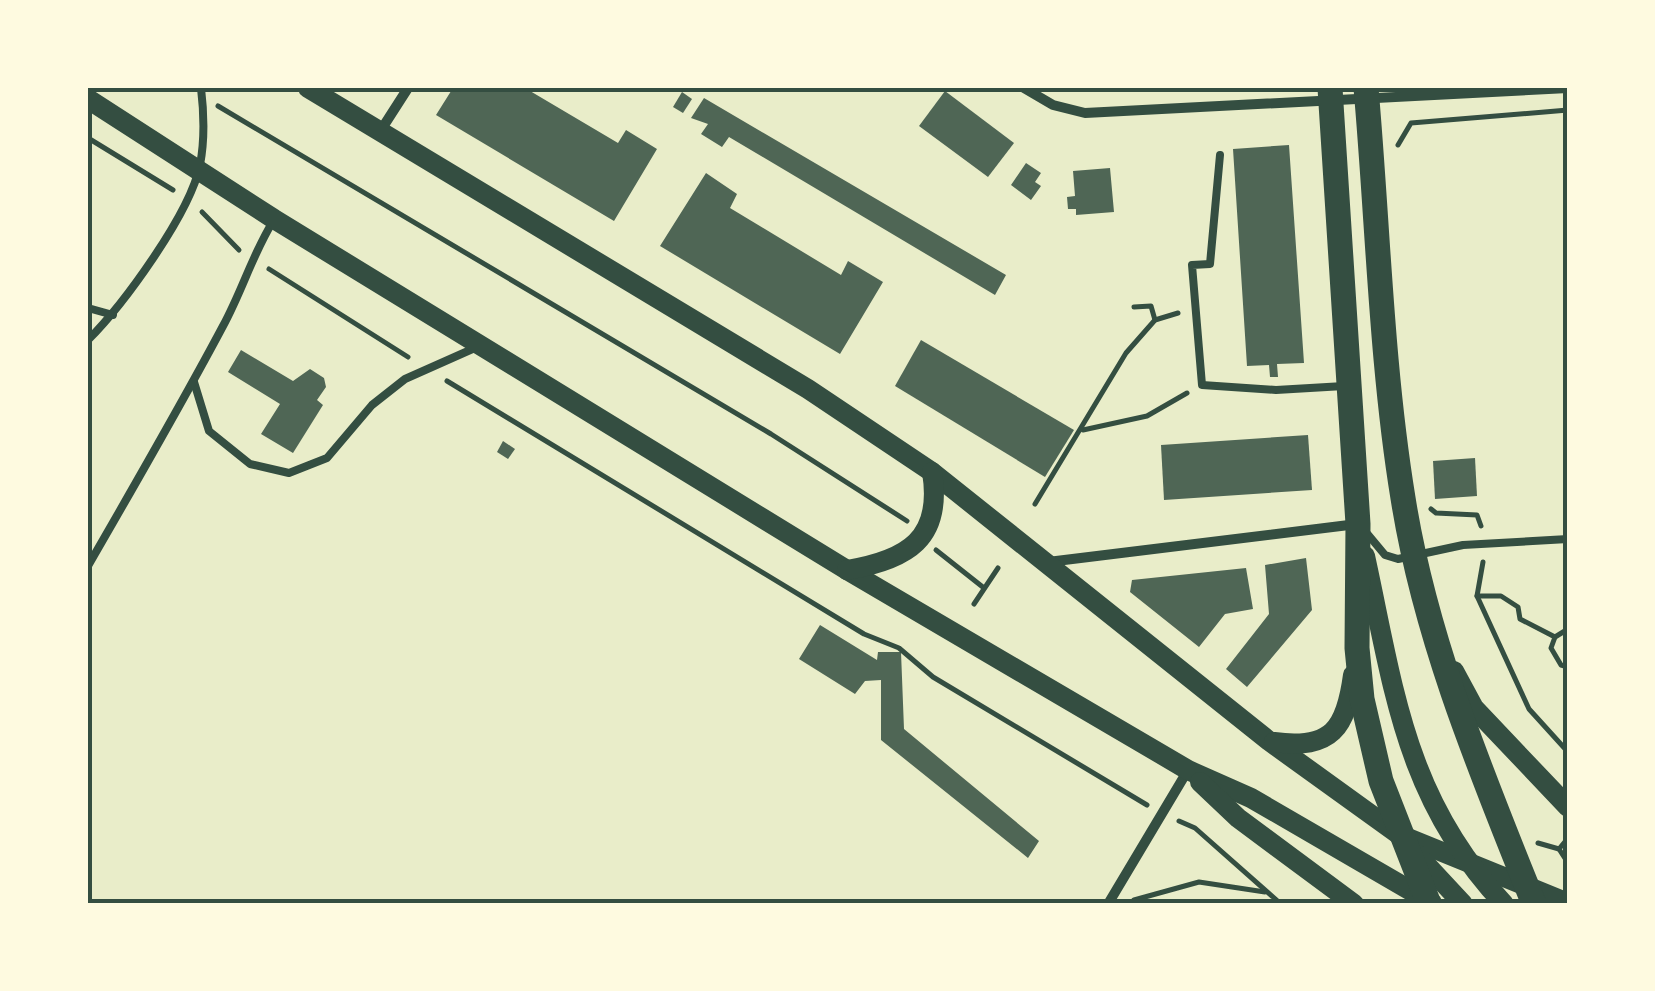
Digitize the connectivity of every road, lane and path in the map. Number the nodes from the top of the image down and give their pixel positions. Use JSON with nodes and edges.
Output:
{"nodes":[{"id":1,"x":308,"y":88,"type":"edge"},
{"id":2,"x":408,"y":88,"type":"edge"},
{"id":3,"x":1024,"y":88,"type":"edge"},
{"id":4,"x":1038,"y":88,"type":"edge"},
{"id":5,"x":1568,"y":88,"type":"edge"},
{"id":6,"x":202,"y":92,"type":"edge"},
{"id":7,"x":1330,"y":94,"type":"edge"},
{"id":8,"x":1367,"y":94,"type":"edge"},
{"id":9,"x":88,"y":99,"type":"edge"},
{"id":10,"x":1045,"y":101,"type":"junction"},
{"id":11,"x":1568,"y":110,"type":"edge"},
{"id":12,"x":381,"y":130,"type":"junction"},
{"id":13,"x":88,"y":138,"type":"edge"},
{"id":14,"x":1220,"y":155,"type":"dead end"},
{"id":15,"x":1396,"y":164,"type":"dead end"},
{"id":16,"x":199,"y":167,"type":"junction"},
{"id":17,"x":187,"y":199,"type":"junction"},
{"id":18,"x":274,"y":220,"type":"junction"},
{"id":19,"x":251,"y":257,"type":"junction"},
{"id":20,"x":1194,"y":298,"type":"junction"},
{"id":21,"x":1134,"y":307,"type":"dead end"},
{"id":22,"x":88,"y":308,"type":"edge"},
{"id":23,"x":113,"y":315,"type":"junction"},
{"id":24,"x":1155,"y":320,"type":"junction"},
{"id":25,"x":88,"y":340,"type":"edge"},
{"id":26,"x":480,"y":346,"type":"junction"},
{"id":27,"x":429,"y":370,"type":"junction"},
{"id":28,"x":194,"y":382,"type":"junction"},
{"id":29,"x":1202,"y":384,"type":"junction"},
{"id":30,"x":1348,"y":386,"type":"junction"},
{"id":31,"x":1083,"y":430,"type":"junction"},
{"id":32,"x":932,"y":472,"type":"junction"},
{"id":33,"x":1428,"y":503,"type":"dead end"},
{"id":34,"x":1035,"y":504,"type":"dead end"},
{"id":35,"x":1358,"y":524,"type":"junction"},
{"id":36,"x":920,"y":538,"type":"junction"},
{"id":37,"x":1568,"y":539,"type":"edge"},
{"id":38,"x":1484,"y":544,"type":"junction"},
{"id":39,"x":1416,"y":557,"type":"junction"},
{"id":40,"x":1048,"y":562,"type":"junction"},
{"id":41,"x":88,"y":566,"type":"edge"},
{"id":42,"x":998,"y":568,"type":"dead end"},
{"id":43,"x":847,"y":570,"type":"junction"},
{"id":44,"x":984,"y":588,"type":"junction"},
{"id":45,"x":1477,"y":596,"type":"junction"},
{"id":46,"x":974,"y":604,"type":"dead end"},
{"id":47,"x":1568,"y":629,"type":"edge"},
{"id":48,"x":1556,"y":637,"type":"junction"},
{"id":49,"x":1438,"y":644,"type":"junction"},
{"id":50,"x":1357,"y":648,"type":"junction"},
{"id":51,"x":1568,"y":667,"type":"edge"},
{"id":52,"x":1269,"y":741,"type":"junction"},
{"id":53,"x":1568,"y":752,"type":"edge"},
{"id":54,"x":1188,"y":770,"type":"junction"},
{"id":55,"x":1568,"y":807,"type":"edge"},
{"id":56,"x":1162,"y":813,"type":"junction"},
{"id":57,"x":1398,"y":834,"type":"junction"},
{"id":58,"x":1568,"y":838,"type":"edge"},
{"id":59,"x":1530,"y":840,"type":"dead end"},
{"id":60,"x":1559,"y":849,"type":"junction"},
{"id":61,"x":1568,"y":862,"type":"edge"},
{"id":62,"x":1467,"y":864,"type":"junction"},
{"id":63,"x":1268,"y":892,"type":"junction"},
{"id":64,"x":1531,"y":897,"type":"edge"},
{"id":65,"x":1430,"y":902,"type":"edge"},
{"id":66,"x":1279,"y":903,"type":"edge"},
{"id":67,"x":1568,"y":903,"type":"edge"},
{"id":68,"x":1108,"y":904,"type":"edge"},
{"id":69,"x":1123,"y":904,"type":"edge"},
{"id":70,"x":1354,"y":904,"type":"edge"},
{"id":71,"x":1464,"y":904,"type":"edge"},
{"id":72,"x":1504,"y":904,"type":"edge"}],
"edges":[{"from":1,"to":12,"type":"main road"},
{"from":2,"to":12,"type":"street"},
{"from":3,"to":10,"type":"street"},
{"from":4,"to":10,"type":"lane"},
{"from":5,"to":8,"type":"street"},
{"from":6,"to":16,"type":"lane"},
{"from":6,"to":36,"type":"path"},
{"from":7,"to":8,"type":"street"},
{"from":7,"to":10,"type":"street"},
{"from":7,"to":30,"type":"main road"},
{"from":8,"to":39,"type":"main road"},
{"from":9,"to":16,"type":"main road"},
{"from":11,"to":15,"type":"path"},
{"from":12,"to":32,"type":"main road"},
{"from":13,"to":17,"type":"path"},
{"from":14,"to":20,"type":"lane"},
{"from":16,"to":17,"type":"lane"},
{"from":16,"to":18,"type":"main road"},
{"from":17,"to":19,"type":"path"},
{"from":17,"to":23,"type":"lane"},
{"from":18,"to":19,"type":"lane"},
{"from":18,"to":26,"type":"main road"},
{"from":19,"to":27,"type":"path"},
{"from":19,"to":28,"type":"lane"},
{"from":20,"to":24,"type":"path"},
{"from":20,"to":29,"type":"lane"},
{"from":21,"to":24,"type":"path"},
{"from":22,"to":23,"type":"lane"},
{"from":23,"to":25,"type":"lane"},
{"from":24,"to":31,"type":"path"},
{"from":26,"to":27,"type":"lane"},
{"from":26,"to":43,"type":"main road"},
{"from":27,"to":28,"type":"lane"},
{"from":27,"to":56,"type":"path"},
{"from":28,"to":41,"type":"lane"},
{"from":29,"to":30,"type":"lane"},
{"from":29,"to":31,"type":"path"},
{"from":30,"to":35,"type":"main road"},
{"from":31,"to":34,"type":"path"},
{"from":32,"to":36,"type":"main road"},
{"from":32,"to":40,"type":"main road"},
{"from":33,"to":38,"type":"path"},
{"from":35,"to":39,"type":"lane"},
{"from":35,"to":40,"type":"street"},
{"from":35,"to":50,"type":"main road"},
{"from":35,"to":62,"type":"main road"},
{"from":36,"to":43,"type":"main road"},
{"from":36,"to":44,"type":"path"},
{"from":37,"to":38,"type":"lane"},
{"from":38,"to":39,"type":"lane"},
{"from":38,"to":45,"type":"path"},
{"from":39,"to":49,"type":"main road"},
{"from":40,"to":52,"type":"main road"},
{"from":42,"to":44,"type":"path"},
{"from":43,"to":54,"type":"main road"},
{"from":44,"to":46,"type":"path"},
{"from":45,"to":48,"type":"path"},
{"from":45,"to":53,"type":"path"},
{"from":47,"to":48,"type":"path"},
{"from":48,"to":51,"type":"path"},
{"from":49,"to":55,"type":"main road"},
{"from":49,"to":64,"type":"main road"},
{"from":50,"to":52,"type":"main road"},
{"from":50,"to":57,"type":"main road"},
{"from":52,"to":57,"type":"main road"},
{"from":54,"to":56,"type":"street"},
{"from":54,"to":65,"type":"main road"},
{"from":54,"to":70,"type":"main road"},
{"from":56,"to":63,"type":"path"},
{"from":56,"to":68,"type":"street"},
{"from":57,"to":62,"type":"main road"},
{"from":57,"to":65,"type":"main road"},
{"from":57,"to":71,"type":"main road"},
{"from":58,"to":60,"type":"path"},
{"from":59,"to":60,"type":"path"},
{"from":60,"to":61,"type":"path"},
{"from":62,"to":64,"type":"main road"},
{"from":62,"to":72,"type":"main road"},
{"from":63,"to":66,"type":"path"},
{"from":63,"to":69,"type":"path"},
{"from":64,"to":67,"type":"main road"}]}
